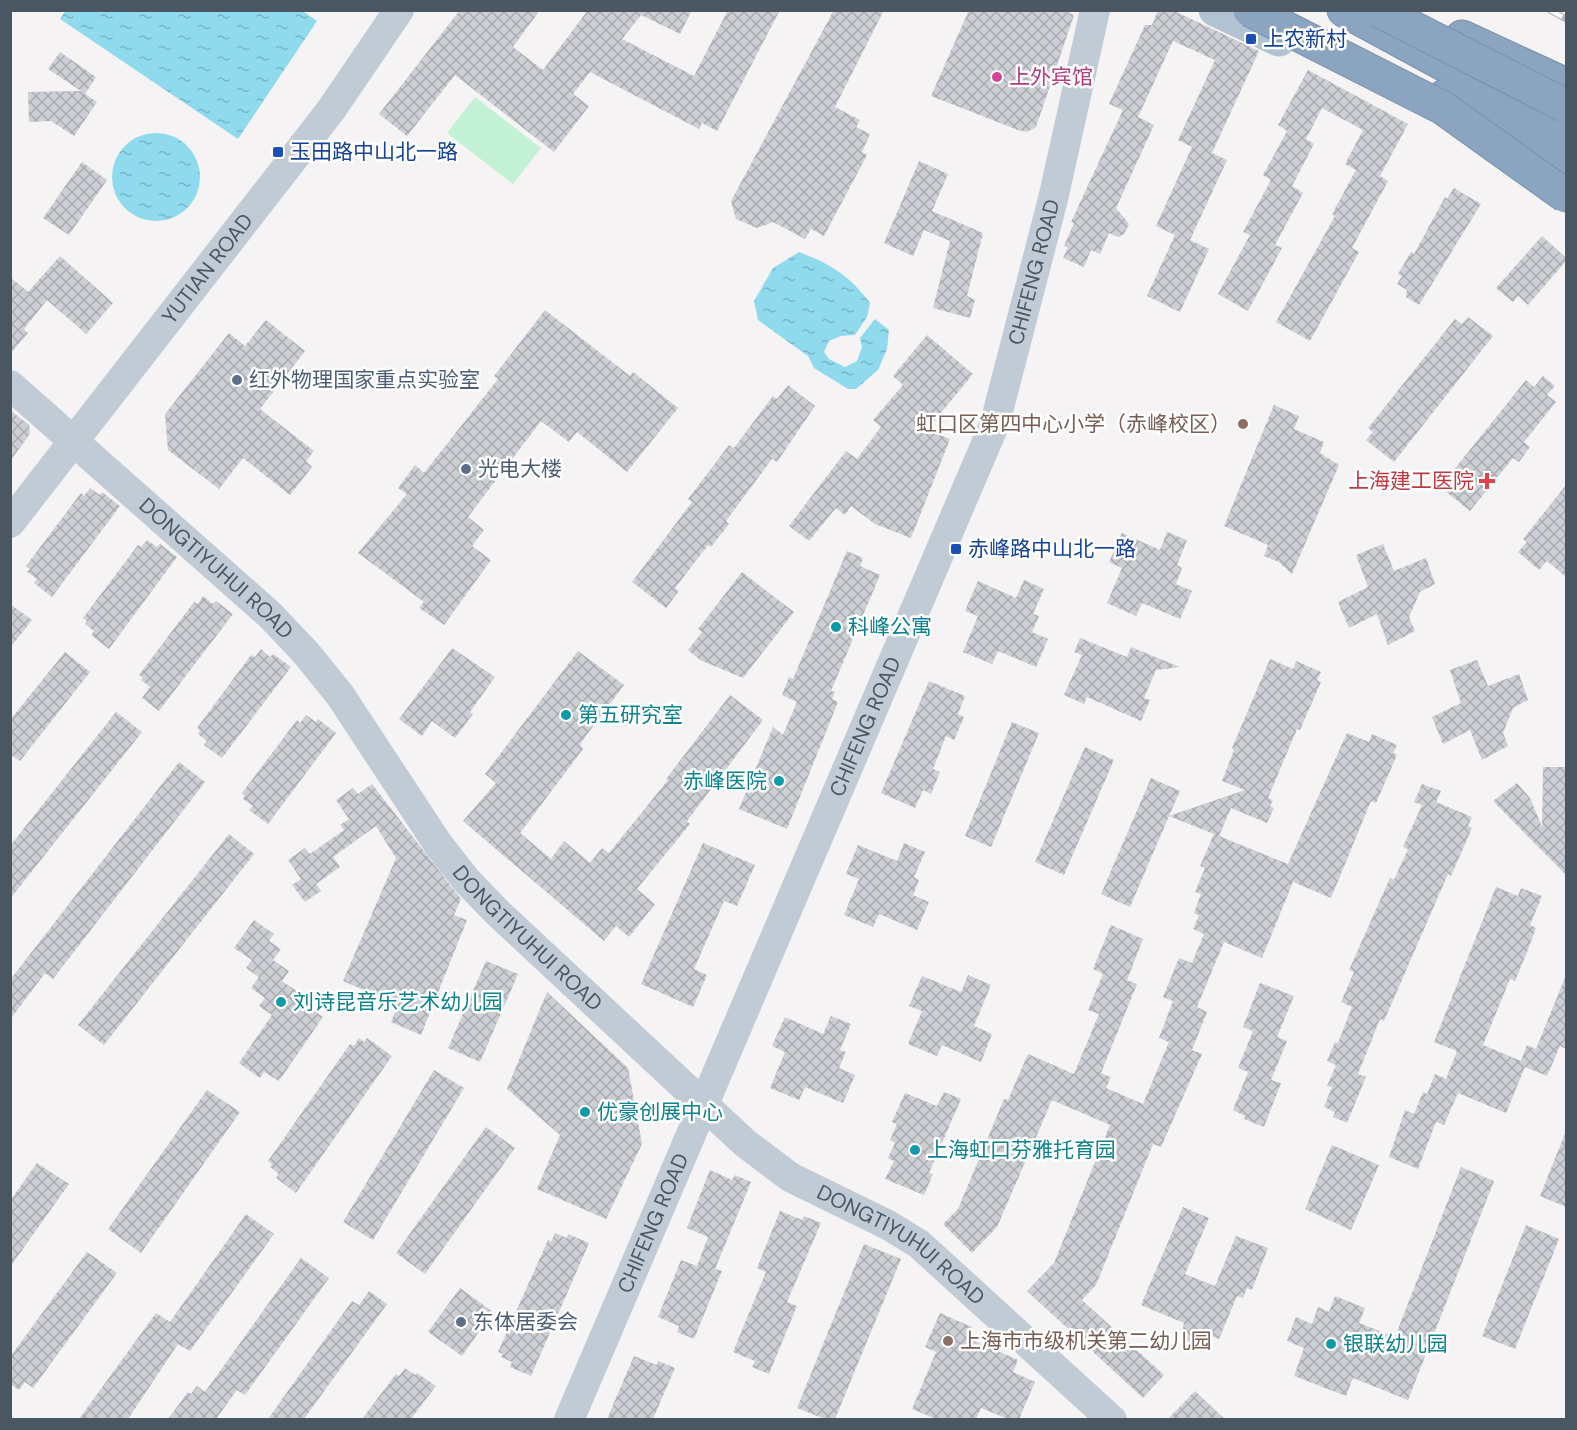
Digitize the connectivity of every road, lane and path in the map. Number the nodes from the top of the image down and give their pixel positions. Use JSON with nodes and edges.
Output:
{"nodes":[{"id":1,"x":399,"y":10,"type":"edge"},
{"id":2,"x":1095,"y":10,"type":"edge"},
{"id":3,"x":1215,"y":10,"type":"edge"},
{"id":4,"x":1250,"y":10,"type":"edge"},
{"id":5,"x":1288,"y":10,"type":"edge"},
{"id":6,"x":1344,"y":10,"type":"edge"},
{"id":7,"x":1378,"y":10,"type":"edge"},
{"id":8,"x":1385,"y":10,"type":"edge"},
{"id":9,"x":1402,"y":10,"type":"edge"},
{"id":10,"x":1566,"y":85,"type":"edge"},
{"id":11,"x":1566,"y":106,"type":"edge"},
{"id":12,"x":1566,"y":138,"type":"edge"},
{"id":13,"x":1566,"y":166,"type":"edge"},
{"id":14,"x":1566,"y":188,"type":"edge"},
{"id":15,"x":1566,"y":196,"type":"edge"},
{"id":16,"x":10,"y":385,"type":"edge"},
{"id":17,"x":75,"y":441,"type":"junction"},
{"id":18,"x":10,"y":523,"type":"edge"},
{"id":19,"x":704,"y":1105,"type":"junction"},
{"id":20,"x":569,"y":1419,"type":"edge"},
{"id":21,"x":1112,"y":1419,"type":"edge"}],
"edges":[{"from":1,"to":17,"type":"street","name":"YUTIAN ROAD"},
{"from":2,"to":19,"type":"street","name":"CHIFENG ROAD"},
{"from":3,"to":14,"type":"main road"},
{"from":4,"to":15,"type":"highway","bridge":true},
{"from":5,"to":13,"type":"highway"},
{"from":6,"to":12,"type":"highway"},
{"from":7,"to":11,"type":"highway","bridge":true},
{"from":8,"to":11,"type":"main road"},
{"from":9,"to":10,"type":"highway"},
{"from":16,"to":17,"type":"street","name":"DONGTIYUHUI ROAD"},
{"from":17,"to":18,"type":"street","name":"YUTIAN ROAD"},
{"from":17,"to":19,"type":"street","name":"DONGTIYUHUI ROAD"},
{"from":19,"to":20,"type":"street","name":"CHIFENG ROAD"},
{"from":19,"to":21,"type":"street","name":"DONGTIYUHUI ROAD"}]}
